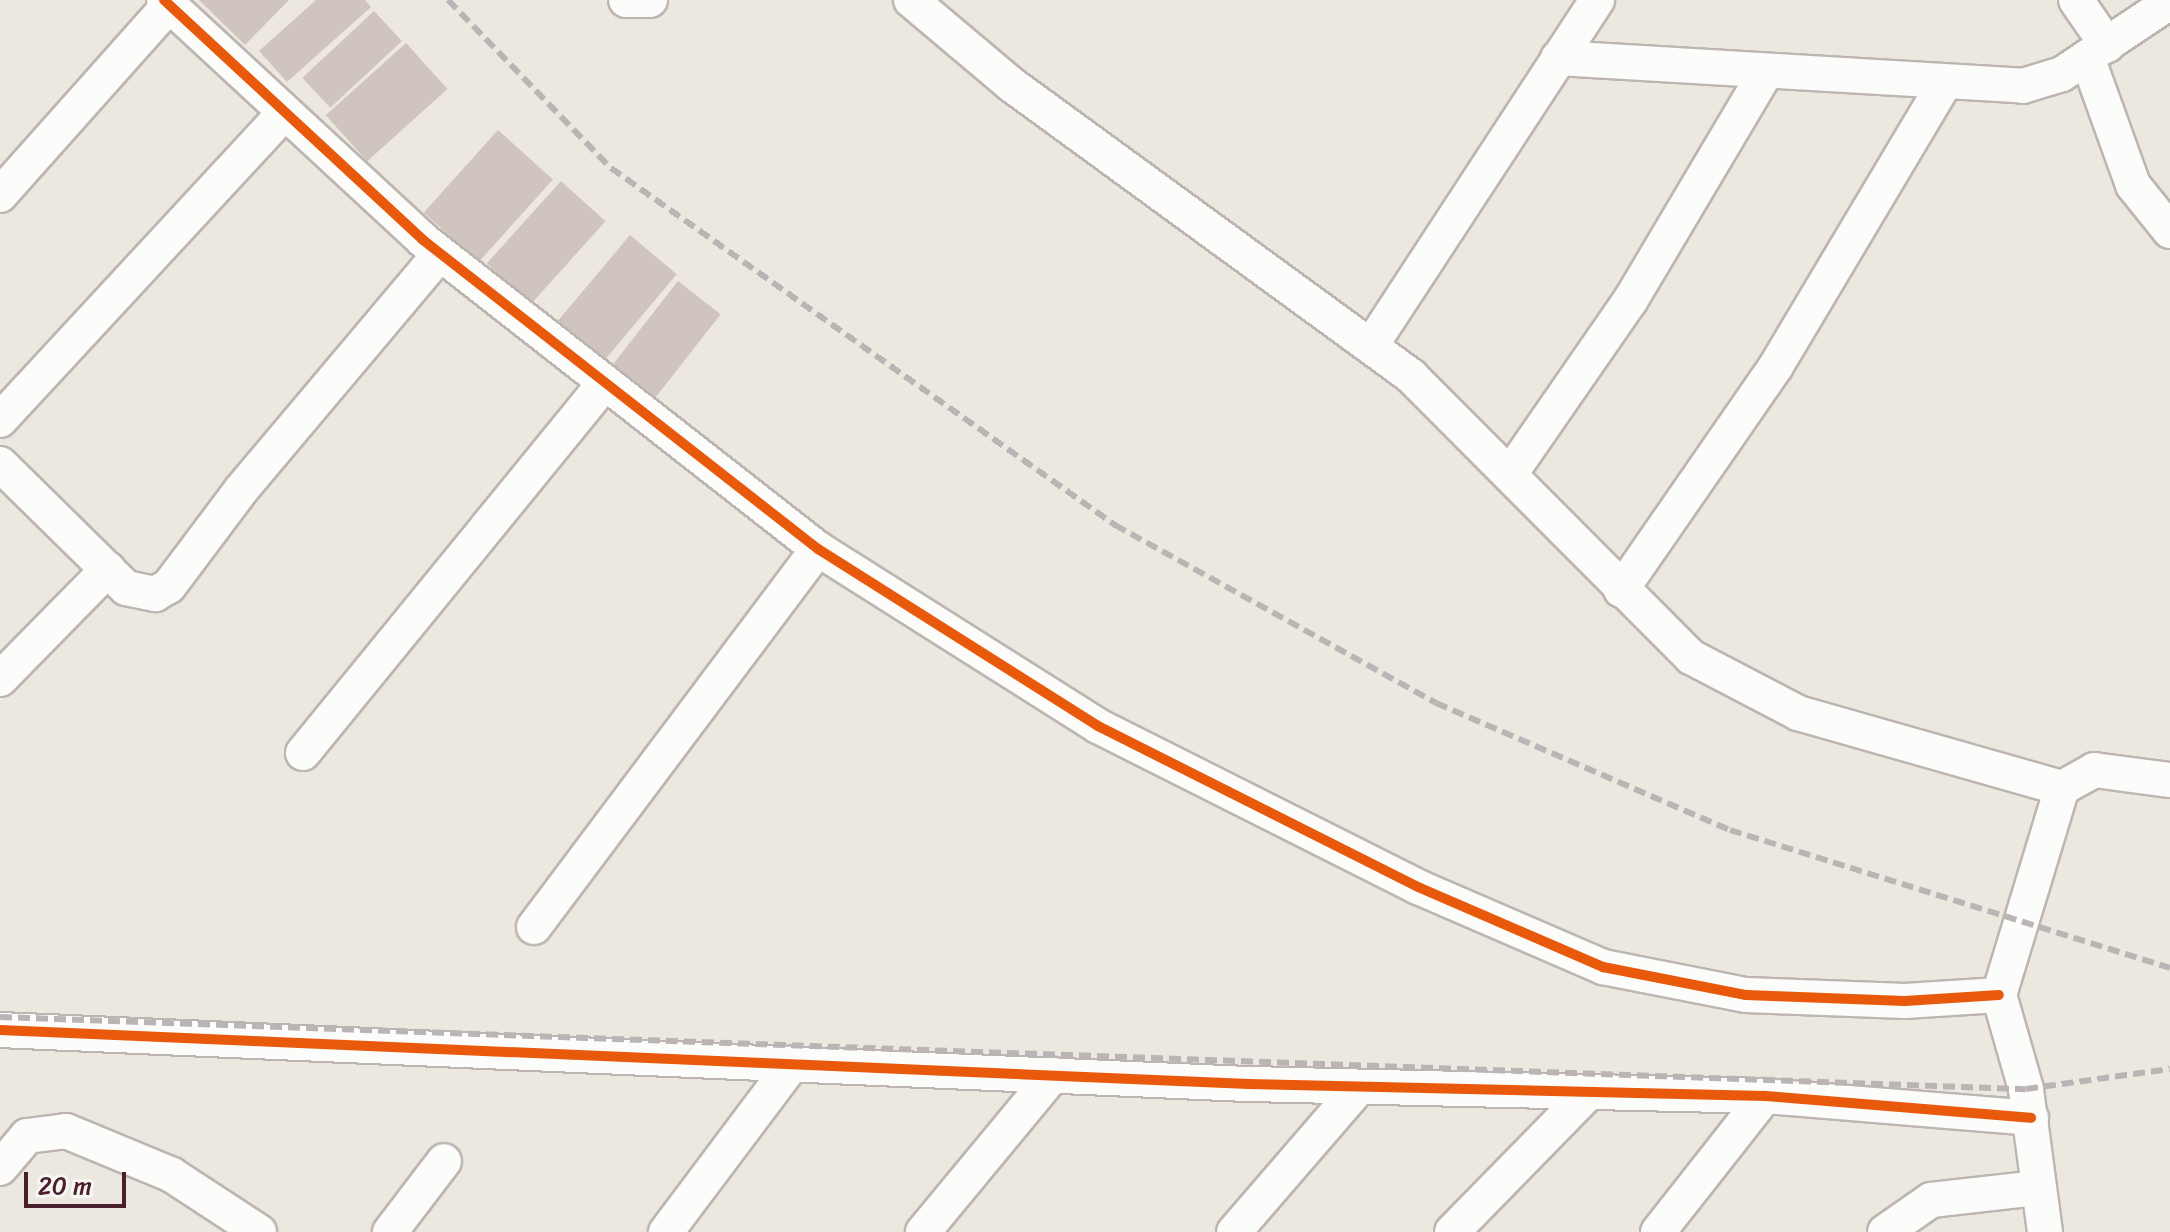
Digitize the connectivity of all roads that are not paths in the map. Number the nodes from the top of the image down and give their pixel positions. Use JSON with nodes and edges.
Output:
{"nodes":[{"id":1,"x":626,"y":0,"type":"edge"},
{"id":2,"x":650,"y":0,"type":"edge"},
{"id":3,"x":1597,"y":0,"type":"edge"},
{"id":4,"x":2076,"y":0,"type":"edge"},
{"id":5,"x":2170,"y":2,"type":"edge"},
{"id":6,"x":167,"y":3,"type":"edge"},
{"id":7,"x":924,"y":4,"type":"edge"},
{"id":8,"x":2097,"y":51,"type":"junction"},
{"id":9,"x":1558,"y":58,"type":"junction"},
{"id":10,"x":1766,"y":72,"type":"junction"},
{"id":11,"x":1943,"y":86,"type":"junction"},
{"id":12,"x":283,"y":114,"type":"junction"},
{"id":13,"x":0,"y":195,"type":"edge"},
{"id":14,"x":2170,"y":231,"type":"edge"},
{"id":15,"x":440,"y":254,"type":"junction"},
{"id":16,"x":1372,"y":344,"type":"junction"},
{"id":17,"x":605,"y":383,"type":"junction"},
{"id":18,"x":0,"y":420,"type":"edge"},
{"id":19,"x":0,"y":464,"type":"edge"},
{"id":20,"x":1510,"y":474,"type":"junction"},
{"id":21,"x":818,"y":549,"type":"junction"},
{"id":22,"x":108,"y":569,"type":"junction"},
{"id":23,"x":1621,"y":590,"type":"junction"},
{"id":24,"x":0,"y":679,"type":"edge"},
{"id":25,"x":303,"y":753,"type":"dead end"},
{"id":26,"x":2170,"y":780,"type":"edge"},
{"id":27,"x":2062,"y":788,"type":"junction"},
{"id":28,"x":534,"y":927,"type":"dead end"},
{"id":29,"x":1999,"y":995,"type":"junction"},
{"id":30,"x":0,"y":1030,"type":"edge"},
{"id":31,"x":793,"y":1063,"type":"junction"},
{"id":32,"x":1053,"y":1075,"type":"junction"},
{"id":33,"x":1359,"y":1087,"type":"junction"},
{"id":34,"x":1589,"y":1092,"type":"junction"},
{"id":35,"x":1765,"y":1096,"type":"junction"},
{"id":36,"x":2031,"y":1118,"type":"junction"},
{"id":37,"x":444,"y":1161,"type":"dead end"},
{"id":38,"x":0,"y":1168,"type":"edge"},
{"id":39,"x":2038,"y":1188,"type":"junction"},
{"id":40,"x":259,"y":1232,"type":"edge"},
{"id":41,"x":390,"y":1232,"type":"edge"},
{"id":42,"x":666,"y":1232,"type":"edge"},
{"id":43,"x":923,"y":1232,"type":"edge"},
{"id":44,"x":1234,"y":1232,"type":"edge"},
{"id":45,"x":1452,"y":1232,"type":"edge"},
{"id":46,"x":1658,"y":1232,"type":"edge"},
{"id":47,"x":1885,"y":1232,"type":"edge"},
{"id":48,"x":2045,"y":1232,"type":"edge"}],
"edges":[{"from":1,"to":2,"type":"street"},
{"from":3,"to":9,"type":"street"},
{"from":4,"to":8,"type":"street"},
{"from":5,"to":8,"type":"street"},
{"from":6,"to":12,"type":"street"},
{"from":6,"to":13,"type":"street"},
{"from":7,"to":16,"type":"street"},
{"from":8,"to":11,"type":"street"},
{"from":8,"to":14,"type":"street"},
{"from":9,"to":10,"type":"street"},
{"from":9,"to":16,"type":"street"},
{"from":10,"to":11,"type":"street"},
{"from":10,"to":20,"type":"street"},
{"from":11,"to":23,"type":"street"},
{"from":12,"to":15,"type":"street"},
{"from":12,"to":18,"type":"street"},
{"from":15,"to":17,"type":"street"},
{"from":15,"to":22,"type":"street"},
{"from":16,"to":20,"type":"street"},
{"from":17,"to":21,"type":"street"},
{"from":17,"to":25,"type":"street"},
{"from":19,"to":22,"type":"street"},
{"from":20,"to":23,"type":"street"},
{"from":21,"to":28,"type":"street"},
{"from":21,"to":29,"type":"street"},
{"from":22,"to":24,"type":"street"},
{"from":23,"to":27,"type":"street"},
{"from":26,"to":27,"type":"street"},
{"from":27,"to":29,"type":"street"},
{"from":29,"to":36,"type":"street"},
{"from":30,"to":31,"type":"street"},
{"from":31,"to":32,"type":"street"},
{"from":31,"to":42,"type":"street"},
{"from":32,"to":33,"type":"street"},
{"from":32,"to":43,"type":"street"},
{"from":33,"to":34,"type":"street"},
{"from":33,"to":44,"type":"street"},
{"from":34,"to":35,"type":"street"},
{"from":34,"to":45,"type":"street"},
{"from":35,"to":36,"type":"street"},
{"from":35,"to":46,"type":"street"},
{"from":36,"to":39,"type":"street"},
{"from":37,"to":41,"type":"street"},
{"from":38,"to":40,"type":"street"},
{"from":39,"to":47,"type":"street"},
{"from":39,"to":48,"type":"street"}]}
